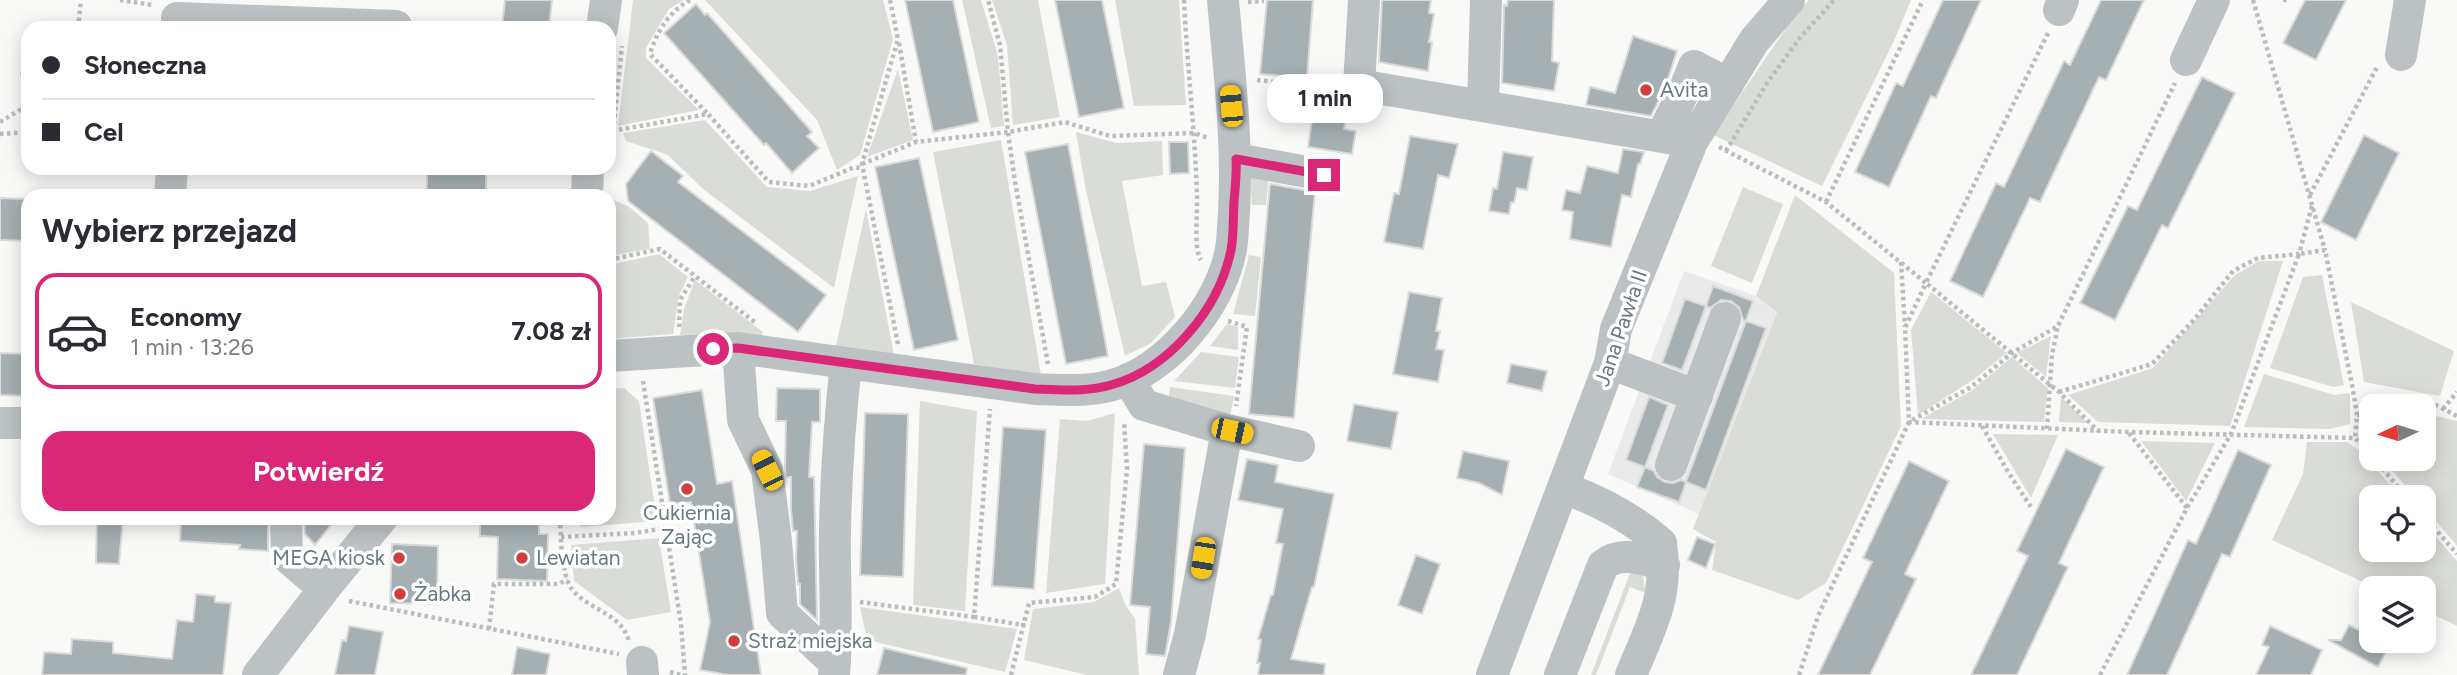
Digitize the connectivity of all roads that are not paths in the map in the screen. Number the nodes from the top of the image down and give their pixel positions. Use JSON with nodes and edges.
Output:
{"nodes":[{"id":1,"x":606,"y":0,"type":"edge"},
{"id":2,"x":1223,"y":0,"type":"edge"},
{"id":3,"x":1364,"y":0,"type":"edge"},
{"id":4,"x":1486,"y":0,"type":"edge"},
{"id":5,"x":1789,"y":0,"type":"edge"},
{"id":6,"x":2214,"y":0,"type":"edge"},
{"id":7,"x":2410,"y":0,"type":"edge"},
{"id":8,"x":174,"y":13,"type":"edge"},
{"id":9,"x":311,"y":21,"type":"edge"},
{"id":10,"x":610,"y":21,"type":"edge"},
{"id":11,"x":2401,"y":55,"type":"road end"},
{"id":12,"x":2186,"y":60,"type":"road end"},
{"id":13,"x":1728,"y":84,"type":"junction"},
{"id":14,"x":1483,"y":106,"type":"junction"},
{"id":15,"x":1661,"y":137,"type":"junction"},
{"id":16,"x":1704,"y":144,"type":"junction"},
{"id":17,"x":1236,"y":159,"type":"junction"},
{"id":18,"x":1324,"y":175,"type":"dead end"},
{"id":19,"x":1725,"y":318,"type":"dead end"},
{"id":20,"x":738,"y":348,"type":"junction"},
{"id":21,"x":616,"y":356,"type":"edge"},
{"id":22,"x":846,"y":363,"type":"junction"},
{"id":23,"x":1611,"y":363,"type":"junction"},
{"id":24,"x":1128,"y":379,"type":"junction"},
{"id":25,"x":1697,"y":396,"type":"junction"},
{"id":26,"x":0,"y":423,"type":"edge"},
{"id":27,"x":21,"y":423,"type":"edge"},
{"id":28,"x":1229,"y":431,"type":"junction"},
{"id":29,"x":1299,"y":446,"type":"dead end"},
{"id":30,"x":1671,"y":465,"type":"dead end"},
{"id":31,"x":1564,"y":488,"type":"junction"},
{"id":32,"x":286,"y":525,"type":"edge"},
{"id":33,"x":377,"y":525,"type":"edge"},
{"id":34,"x":1664,"y":565,"type":"junction"},
{"id":35,"x":331,"y":593,"type":"junction"},
{"id":36,"x":835,"y":669,"type":"edge"},
{"id":37,"x":258,"y":675,"type":"edge"},
{"id":38,"x":1179,"y":675,"type":"edge"},
{"id":39,"x":1492,"y":675,"type":"edge"},
{"id":40,"x":1560,"y":675,"type":"edge"},
{"id":41,"x":1631,"y":675,"type":"edge"}],
"edges":[{"from":1,"to":10,"type":"street"},
{"from":2,"to":17,"type":"street"},
{"from":3,"to":14,"type":"street"},
{"from":4,"to":14,"type":"street"},
{"from":5,"to":13,"type":"street","name":"Jana Pawła II"},
{"from":6,"to":12,"type":"street"},
{"from":7,"to":11,"type":"street"},
{"from":8,"to":9,"type":"street"},
{"from":13,"to":15,"type":"street"},
{"from":13,"to":16,"type":"street","name":"Jana Pawła II"},
{"from":14,"to":15,"type":"street"},
{"from":15,"to":16,"type":"street"},
{"from":16,"to":23,"type":"street","name":"Jana Pawła II"},
{"from":17,"to":18,"type":"street"},
{"from":17,"to":24,"type":"street"},
{"from":19,"to":25,"type":"street"},
{"from":20,"to":21,"type":"street"},
{"from":20,"to":22,"type":"street"},
{"from":20,"to":36,"type":"street"},
{"from":22,"to":24,"type":"street"},
{"from":22,"to":36,"type":"street"},
{"from":23,"to":25,"type":"street"},
{"from":23,"to":31,"type":"street","name":"Jana Pawła II"},
{"from":24,"to":28,"type":"street"},
{"from":25,"to":30,"type":"street"},
{"from":26,"to":27,"type":"street"},
{"from":28,"to":29,"type":"street"},
{"from":28,"to":38,"type":"street"},
{"from":31,"to":34,"type":"street"},
{"from":31,"to":39,"type":"street","name":"Jana Pawła II"},
{"from":32,"to":35,"type":"street"},
{"from":33,"to":35,"type":"street"},
{"from":34,"to":40,"type":"street"},
{"from":34,"to":41,"type":"street"},
{"from":35,"to":37,"type":"street"}]}
